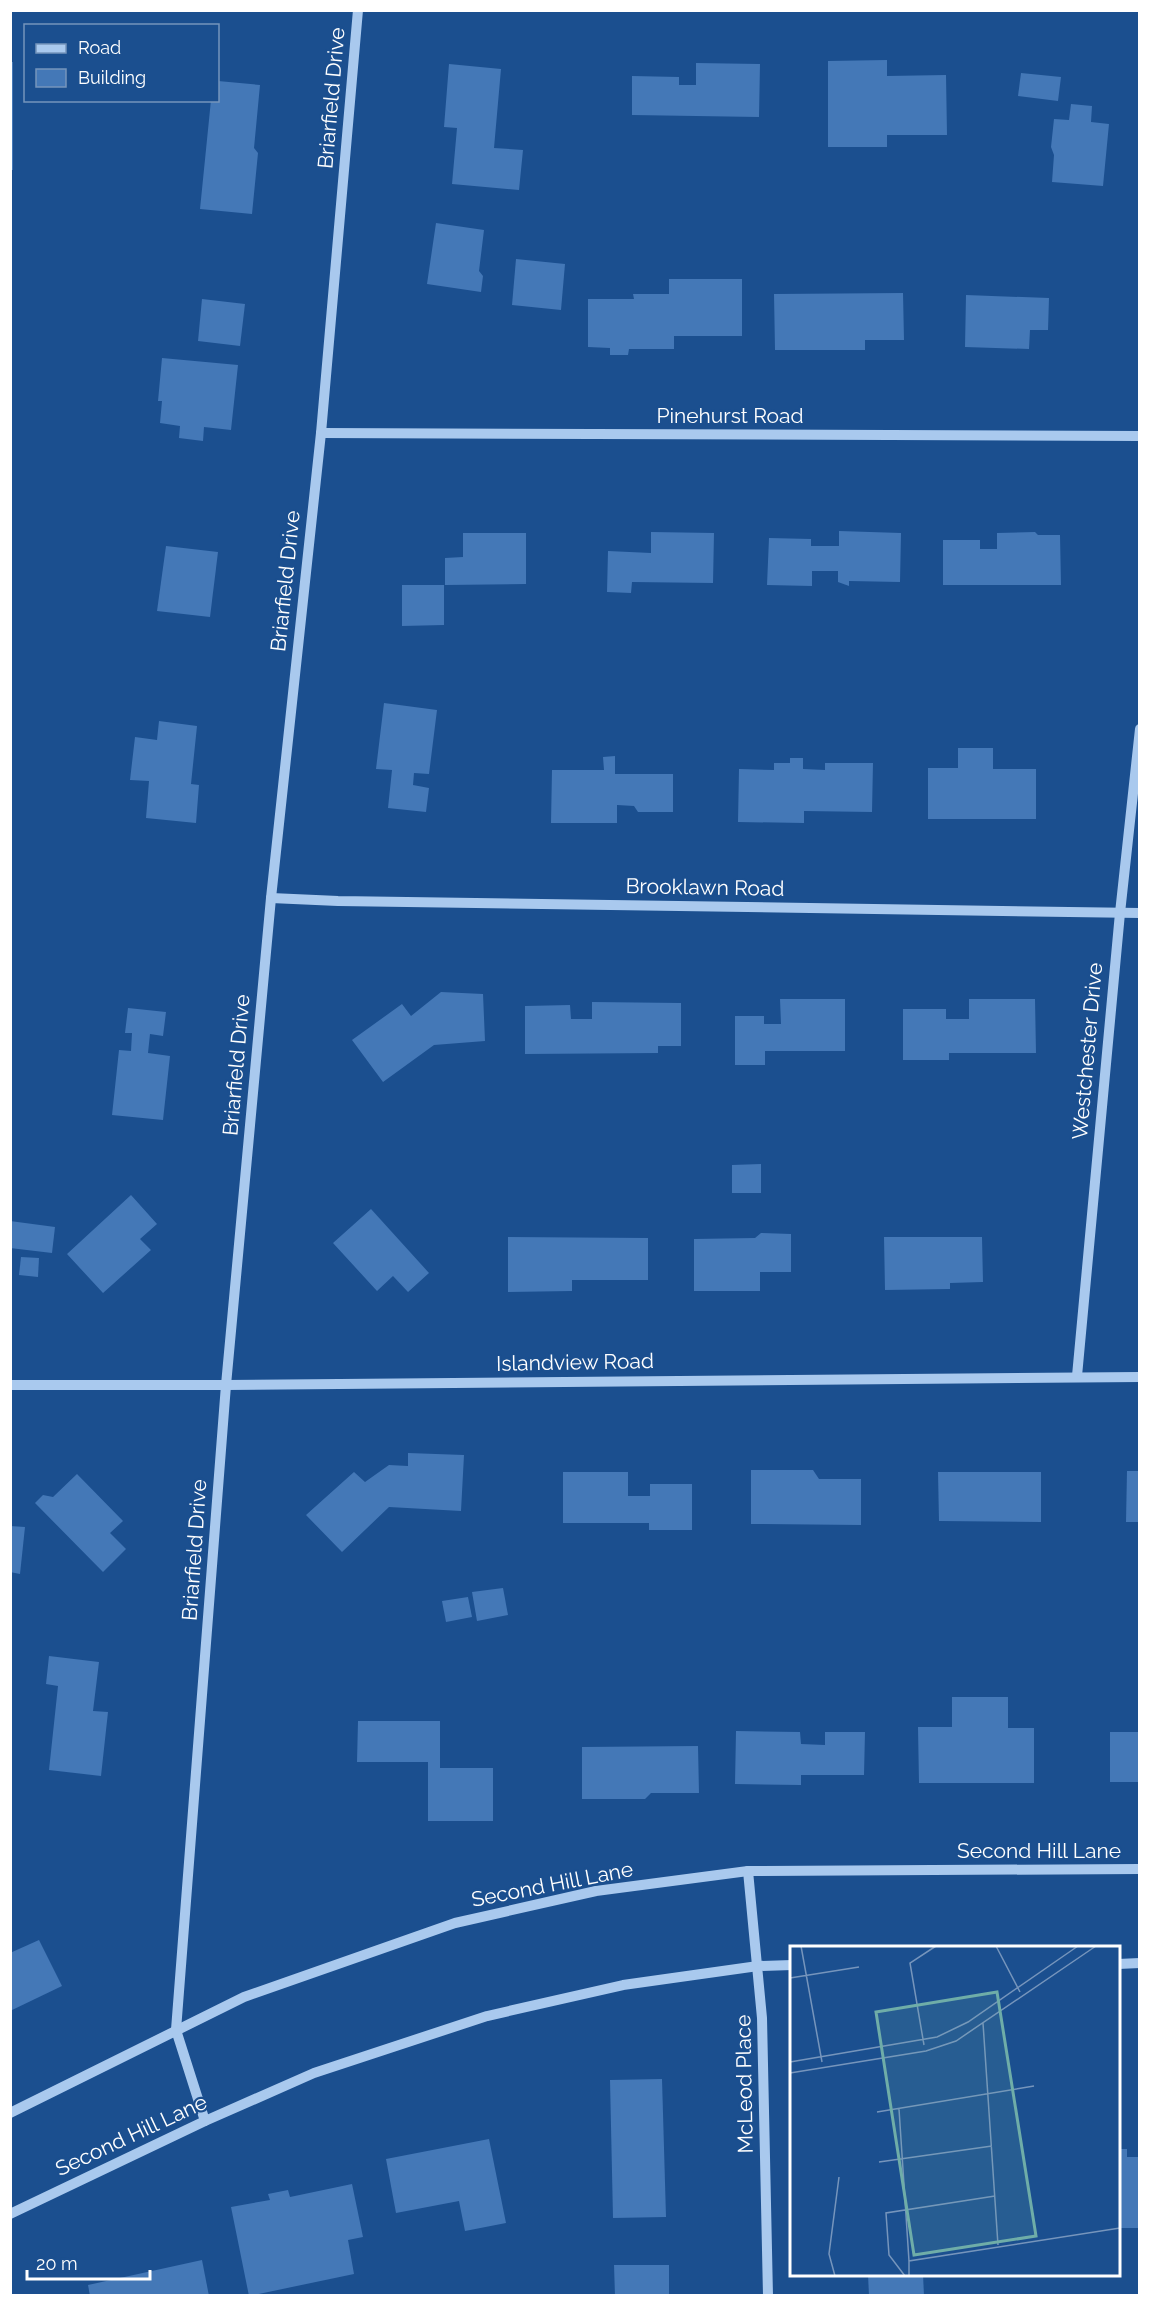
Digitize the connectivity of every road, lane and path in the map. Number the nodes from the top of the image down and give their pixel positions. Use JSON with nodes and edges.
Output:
{"nodes":[{"id":1,"x":358,"y":10,"type":"edge"},
{"id":2,"x":321,"y":433,"type":"junction"},
{"id":3,"x":1140,"y":436,"type":"edge"},
{"id":4,"x":1140,"y":729,"type":"edge"},
{"id":5,"x":271,"y":898,"type":"junction"},
{"id":6,"x":1120,"y":913,"type":"junction"},
{"id":7,"x":1140,"y":913,"type":"edge"},
{"id":8,"x":1077,"y":1376,"type":"junction"},
{"id":9,"x":1140,"y":1377,"type":"edge"},
{"id":10,"x":10,"y":1385,"type":"edge"},
{"id":11,"x":226,"y":1385,"type":"junction"},
{"id":12,"x":1140,"y":1869,"type":"edge"},
{"id":13,"x":748,"y":1871,"type":"junction"},
{"id":14,"x":1120,"y":1964,"type":"edge"},
{"id":15,"x":1140,"y":1964,"type":"edge"},
{"id":16,"x":790,"y":1965,"type":"edge"},
{"id":17,"x":758,"y":1966,"type":"junction"},
{"id":18,"x":176,"y":2030,"type":"junction"},
{"id":19,"x":10,"y":2113,"type":"edge"},
{"id":20,"x":205,"y":2121,"type":"junction"},
{"id":21,"x":10,"y":2214,"type":"edge"},
{"id":22,"x":768,"y":2295,"type":"edge"}],
"edges":[{"from":1,"to":2,"type":"street","name":"Briarfield Drive"},
{"from":2,"to":3,"type":"street","name":"Pinehurst Road"},
{"from":2,"to":5,"type":"street","name":"Briarfield Drive"},
{"from":4,"to":6,"type":"street","name":"Westchester Drive"},
{"from":5,"to":6,"type":"street","name":"Brooklawn Road"},
{"from":5,"to":11,"type":"street","name":"Briarfield Drive"},
{"from":6,"to":7,"type":"street","name":"Brooklawn Road"},
{"from":6,"to":8,"type":"street","name":"Westchester Drive"},
{"from":8,"to":9,"type":"street","name":"Islandview Road"},
{"from":8,"to":11,"type":"street","name":"Islandview Road"},
{"from":10,"to":11,"type":"street","name":"Islandview Road"},
{"from":11,"to":18,"type":"street","name":"Briarfield Drive"},
{"from":12,"to":13,"type":"street","name":"Second Hill Lane"},
{"from":13,"to":17,"type":"street","name":"McLeod Place"},
{"from":13,"to":18,"type":"street","name":"Second Hill Lane"},
{"from":14,"to":15,"type":"street"},
{"from":16,"to":17,"type":"street","name":"Second Hill Lane"},
{"from":17,"to":20,"type":"street","name":"Second Hill Lane"},
{"from":17,"to":22,"type":"street","name":"McLeod Place"},
{"from":18,"to":19,"type":"street","name":"Second Hill Lane"},
{"from":18,"to":20,"type":"street","name":"Briarfield Drive"},
{"from":20,"to":21,"type":"street","name":"Second Hill Lane"}]}
